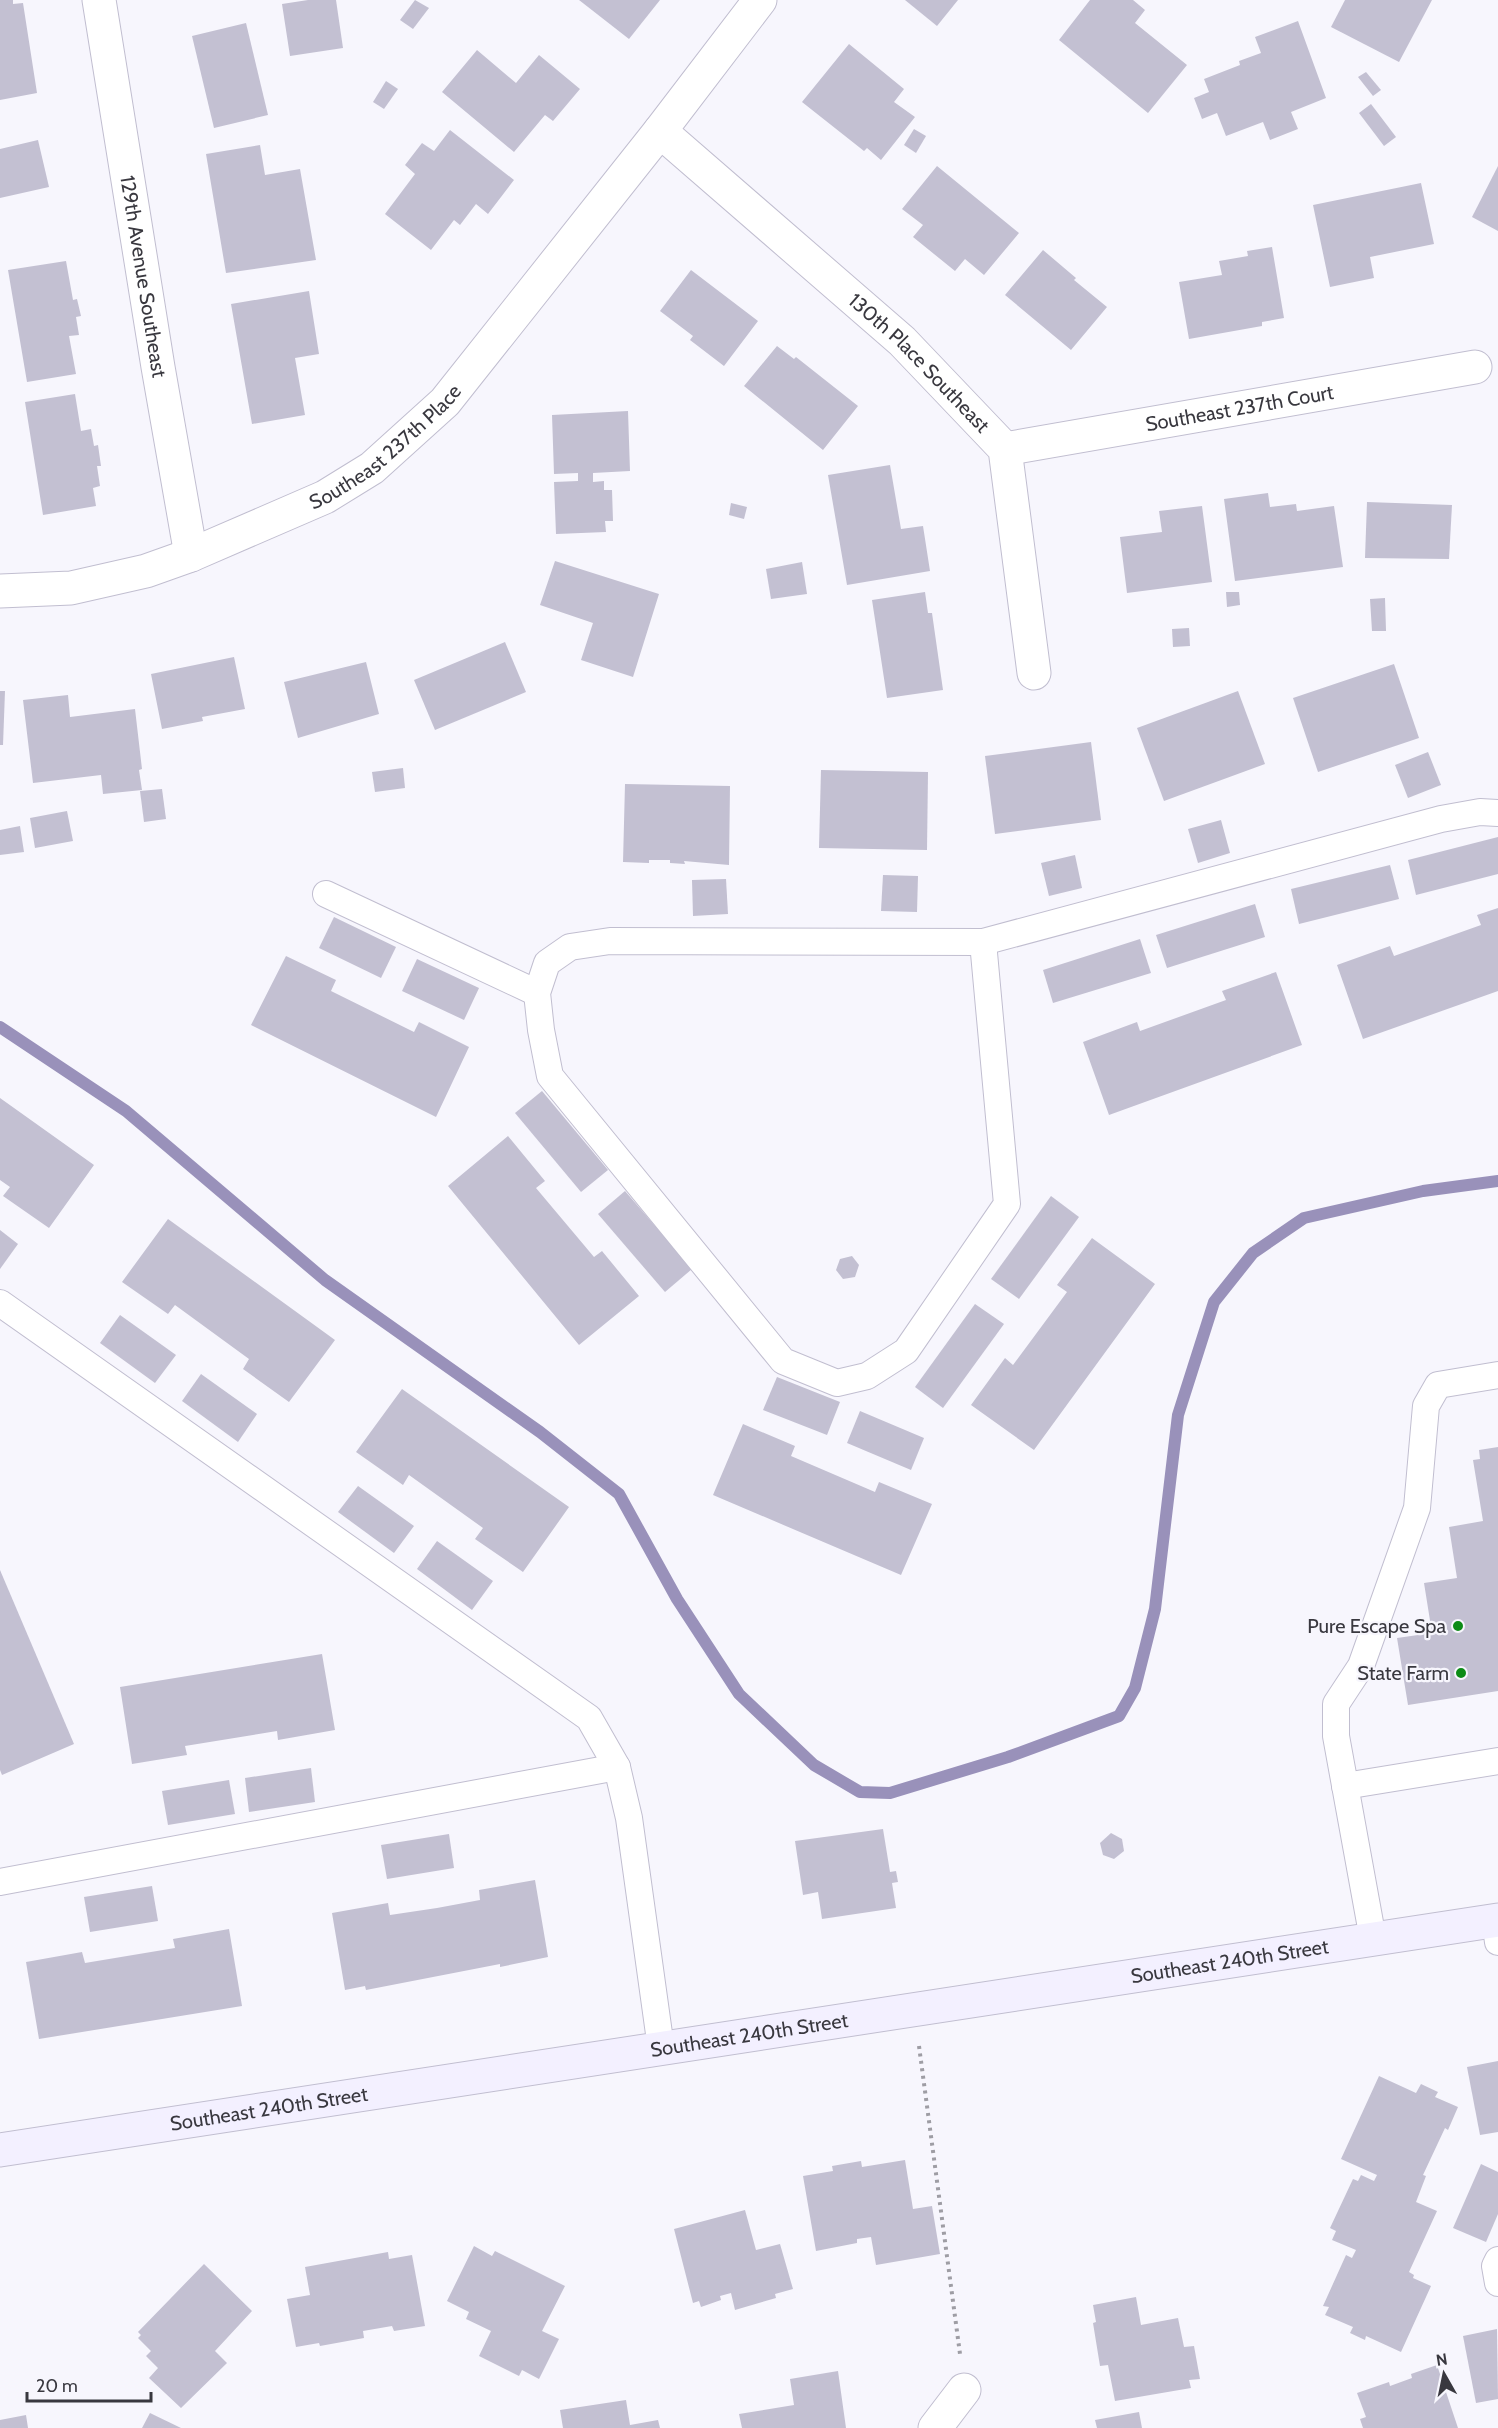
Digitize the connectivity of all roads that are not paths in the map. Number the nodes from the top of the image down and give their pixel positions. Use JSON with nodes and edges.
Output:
{"nodes":[{"id":1,"x":99,"y":0,"type":"edge"},
{"id":2,"x":760,"y":0,"type":"edge"},
{"id":3,"x":660,"y":131,"type":"junction"},
{"id":4,"x":1475,"y":367,"type":"dead end"},
{"id":5,"x":1005,"y":449,"type":"junction"},
{"id":6,"x":191,"y":555,"type":"junction"},
{"id":7,"x":0,"y":591,"type":"edge"},
{"id":8,"x":1034,"y":673,"type":"dead end"},
{"id":9,"x":1498,"y":813,"type":"edge"},
{"id":10,"x":326,"y":894,"type":"dead end"},
{"id":11,"x":983,"y":942,"type":"junction"},
{"id":12,"x":537,"y":993,"type":"junction"},
{"id":13,"x":0,"y":1303,"type":"edge"},
{"id":14,"x":1498,"y":1376,"type":"edge"},
{"id":15,"x":1498,"y":1761,"type":"edge"},
{"id":16,"x":616,"y":1767,"type":"junction"},
{"id":17,"x":1345,"y":1786,"type":"junction"},
{"id":18,"x":0,"y":1882,"type":"edge"},
{"id":19,"x":1497,"y":1927,"type":"edge"},
{"id":20,"x":1373,"y":1939,"type":"junction"},
{"id":21,"x":661,"y":2048,"type":"junction"},
{"id":22,"x":0,"y":2150,"type":"edge"},
{"id":23,"x":1498,"y":2260,"type":"edge"},
{"id":24,"x":1498,"y":2283,"type":"edge"},
{"id":25,"x":964,"y":2390,"type":"road end"},
{"id":26,"x":934,"y":2428,"type":"edge"}],
"edges":[{"from":1,"to":6,"type":"street","name":"129th Avenue Southeast"},
{"from":2,"to":3,"type":"street","name":"Southeast 237th Place"},
{"from":3,"to":5,"type":"street","name":"130th Place Southeast"},
{"from":3,"to":6,"type":"street","name":"Southeast 237th Place"},
{"from":4,"to":5,"type":"street","name":"Southeast 237th Court"},
{"from":5,"to":8,"type":"street","name":"130th Place Southeast"},
{"from":6,"to":7,"type":"street","name":"Southeast 237th Place"},
{"from":9,"to":11,"type":"lane"},
{"from":10,"to":12,"type":"lane"},
{"from":11,"to":12,"type":"lane"},
{"from":11,"to":12,"type":"lane"},
{"from":13,"to":16,"type":"lane"},
{"from":14,"to":17,"type":"lane"},
{"from":15,"to":17,"type":"lane"},
{"from":16,"to":18,"type":"lane"},
{"from":16,"to":21,"type":"lane"},
{"from":17,"to":20,"type":"lane"},
{"from":19,"to":20,"type":"main road","name":"Southeast 240th Street"},
{"from":20,"to":21,"type":"main road","name":"Southeast 240th Street"},
{"from":21,"to":22,"type":"main road","name":"Southeast 240th Street"},
{"from":23,"to":24,"type":"lane"},
{"from":25,"to":26,"type":"street"}]}
